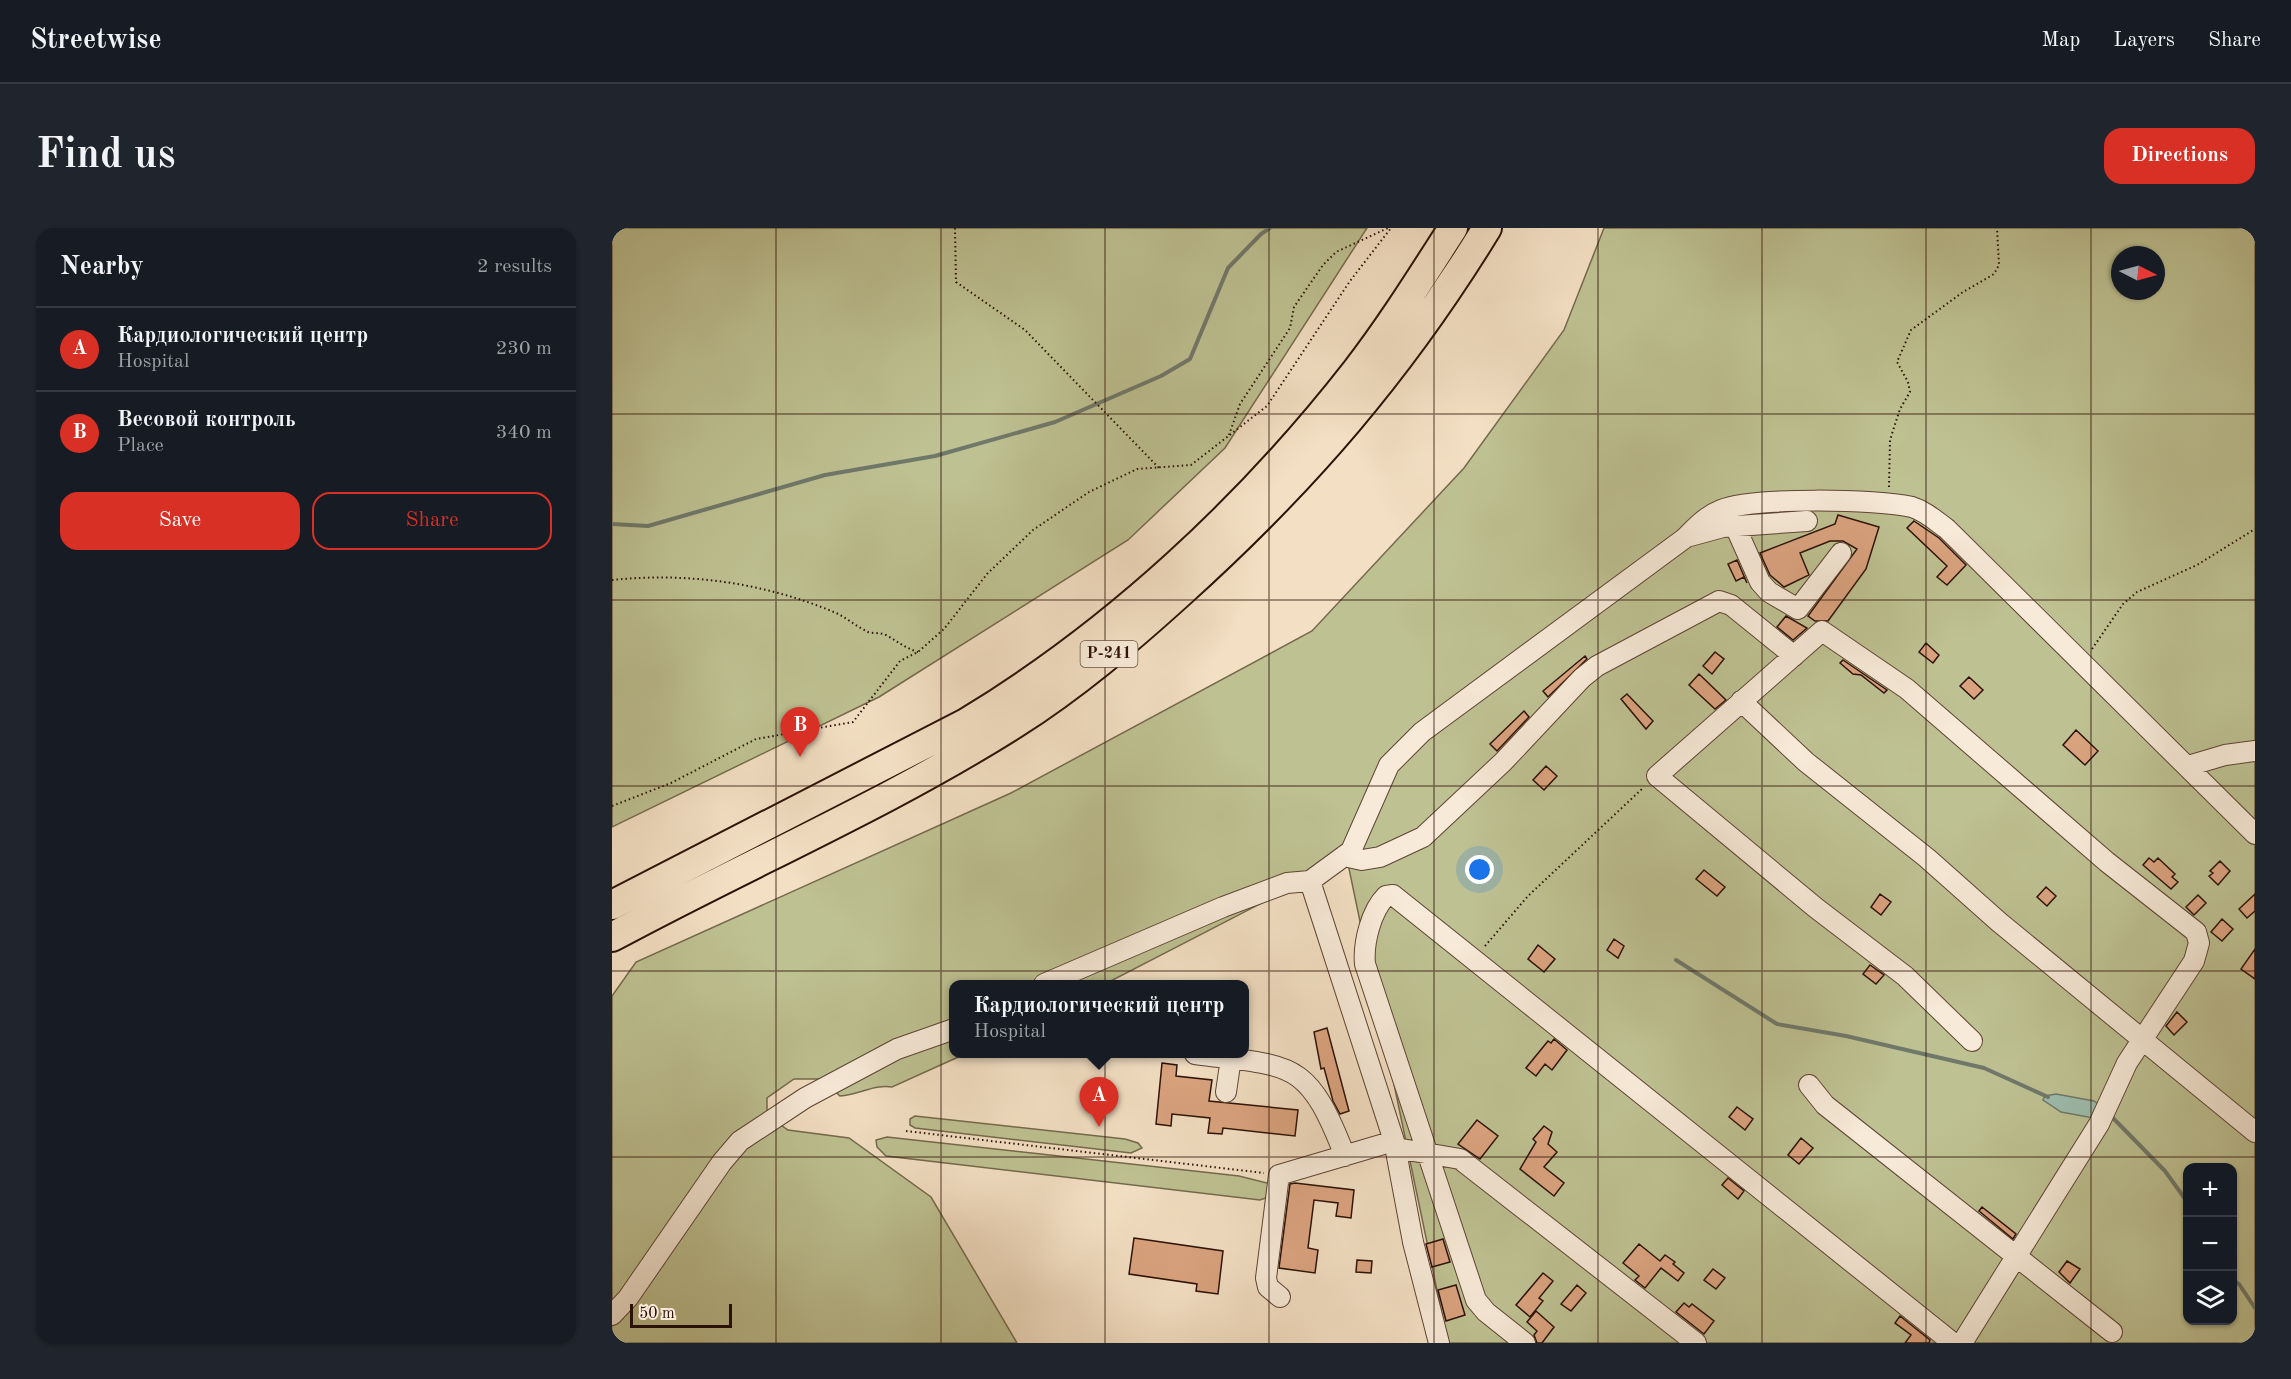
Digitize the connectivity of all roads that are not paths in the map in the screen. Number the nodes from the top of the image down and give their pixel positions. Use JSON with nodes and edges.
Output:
{"nodes":[{"id":1,"x":1453,"y":228,"type":"edge"},
{"id":2,"x":1486,"y":228,"type":"edge"},
{"id":3,"x":1807,"y":521,"type":"dead end"},
{"id":4,"x":1735,"y":526,"type":"junction"},
{"id":5,"x":1685,"y":538,"type":"junction"},
{"id":6,"x":1841,"y":553,"type":"dead end"},
{"id":7,"x":1794,"y":656,"type":"junction"},
{"id":8,"x":1741,"y":701,"type":"junction"},
{"id":9,"x":2255,"y":751,"type":"edge"},
{"id":10,"x":2188,"y":766,"type":"junction"},
{"id":11,"x":2255,"y":834,"type":"edge"},
{"id":12,"x":1344,"y":856,"type":"junction"},
{"id":13,"x":1310,"y":881,"type":"junction"},
{"id":14,"x":612,"y":905,"type":"edge"},
{"id":15,"x":612,"y":937,"type":"edge"},
{"id":16,"x":1053,"y":980,"type":"edge"},
{"id":17,"x":949,"y":1031,"type":"edge"},
{"id":18,"x":2143,"y":1038,"type":"junction"},
{"id":19,"x":1972,"y":1041,"type":"dead end"},
{"id":20,"x":1190,"y":1058,"type":"edge"},
{"id":21,"x":1231,"y":1058,"type":"junction"},
{"id":22,"x":1809,"y":1085,"type":"dead end"},
{"id":23,"x":1226,"y":1092,"type":"dead end"},
{"id":24,"x":2255,"y":1132,"type":"edge"},
{"id":25,"x":1395,"y":1144,"type":"junction"},
{"id":26,"x":1426,"y":1152,"type":"junction"},
{"id":27,"x":1345,"y":1156,"type":"junction"},
{"id":28,"x":2016,"y":1254,"type":"junction"},
{"id":29,"x":1280,"y":1297,"type":"dead end"},
{"id":30,"x":612,"y":1315,"type":"edge"},
{"id":31,"x":2112,"y":1332,"type":"dead end"},
{"id":32,"x":1439,"y":1343,"type":"edge"},
{"id":33,"x":1525,"y":1343,"type":"edge"},
{"id":34,"x":1696,"y":1343,"type":"edge"},
{"id":35,"x":1953,"y":1343,"type":"edge"},
{"id":36,"x":1962,"y":1343,"type":"edge"}],
"edges":[{"from":1,"to":14,"type":"highway","number":"Р-241"},
{"from":2,"to":15,"type":"highway","number":"Р-241"},
{"from":3,"to":4,"type":"lane"},
{"from":4,"to":5,"type":"lane"},
{"from":4,"to":6,"type":"lane"},
{"from":5,"to":10,"type":"lane"},
{"from":5,"to":12,"type":"lane"},
{"from":7,"to":8,"type":"lane"},
{"from":7,"to":12,"type":"lane"},
{"from":7,"to":18,"type":"lane"},
{"from":8,"to":18,"type":"lane"},
{"from":8,"to":19,"type":"lane"},
{"from":9,"to":10,"type":"lane"},
{"from":10,"to":11,"type":"lane"},
{"from":12,"to":13,"type":"lane"},
{"from":13,"to":16,"type":"lane"},
{"from":13,"to":25,"type":"lane"},
{"from":17,"to":30,"type":"lane"},
{"from":18,"to":24,"type":"lane"},
{"from":18,"to":28,"type":"lane"},
{"from":20,"to":21,"type":"lane"},
{"from":21,"to":23,"type":"lane"},
{"from":21,"to":27,"type":"lane"},
{"from":22,"to":28,"type":"lane"},
{"from":25,"to":26,"type":"lane"},
{"from":25,"to":27,"type":"lane"},
{"from":25,"to":32,"type":"lane"},
{"from":26,"to":33,"type":"lane"},
{"from":26,"to":34,"type":"lane"},
{"from":26,"to":35,"type":"lane"},
{"from":27,"to":29,"type":"lane"},
{"from":28,"to":31,"type":"lane"},
{"from":28,"to":36,"type":"lane"}]}
